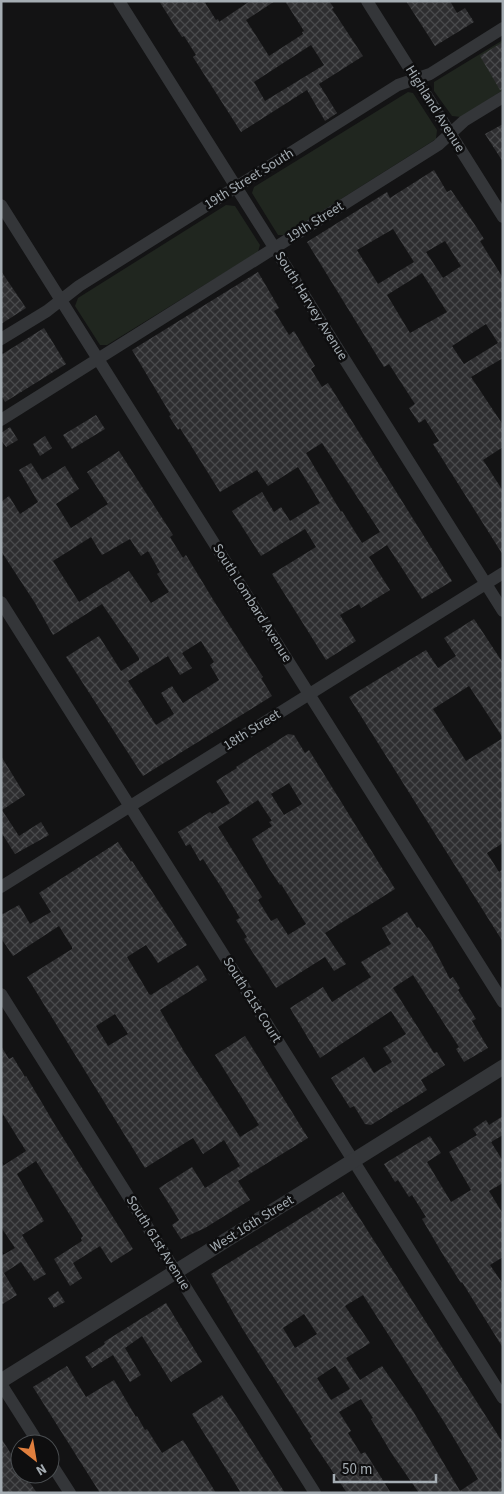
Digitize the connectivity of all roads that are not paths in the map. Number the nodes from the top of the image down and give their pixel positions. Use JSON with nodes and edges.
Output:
{"nodes":[{"id":1,"x":119,"y":1,"type":"edge"},
{"id":2,"x":366,"y":1,"type":"edge"},
{"id":3,"x":503,"y":28,"type":"edge"},
{"id":4,"x":415,"y":78,"type":"junction"},
{"id":5,"x":503,"y":97,"type":"edge"},
{"id":6,"x":450,"y":134,"type":"junction"},
{"id":7,"x":236,"y":187,"type":"junction"},
{"id":8,"x":1,"y":205,"type":"edge"},
{"id":9,"x":503,"y":217,"type":"edge"},
{"id":10,"x":274,"y":248,"type":"junction"},
{"id":11,"x":61,"y":300,"type":"junction"},
{"id":12,"x":1,"y":340,"type":"edge"},
{"id":13,"x":98,"y":359,"type":"junction"},
{"id":14,"x":1,"y":420,"type":"edge"},
{"id":15,"x":503,"y":572,"type":"edge"},
{"id":16,"x":486,"y":584,"type":"junction"},
{"id":17,"x":1,"y":602,"type":"edge"},
{"id":18,"x":503,"y":611,"type":"edge"},
{"id":19,"x":309,"y":694,"type":"junction"},
{"id":20,"x":130,"y":806,"type":"junction"},
{"id":21,"x":1,"y":887,"type":"edge"},
{"id":22,"x":1,"y":994,"type":"edge"},
{"id":23,"x":503,"y":1002,"type":"edge"},
{"id":24,"x":503,"y":1067,"type":"edge"},
{"id":25,"x":353,"y":1161,"type":"junction"},
{"id":26,"x":176,"y":1271,"type":"junction"},
{"id":27,"x":1,"y":1383,"type":"edge"},
{"id":28,"x":503,"y":1398,"type":"edge"},
{"id":29,"x":33,"y":1434,"type":"edge"},
{"id":30,"x":60,"y":1478,"type":"edge"},
{"id":31,"x":70,"y":1493,"type":"edge"},
{"id":32,"x":315,"y":1493,"type":"edge"}],
"edges":[{"from":1,"to":7,"type":"street","name":"South Harvey Avenue"},
{"from":2,"to":4,"type":"street","name":"Highland Avenue"},
{"from":3,"to":4,"type":"street","name":"19th Street South"},
{"from":4,"to":6,"type":"street","name":"Highland Avenue"},
{"from":4,"to":7,"type":"street","name":"19th Street South"},
{"from":5,"to":6,"type":"street","name":"19th Street"},
{"from":6,"to":9,"type":"street","name":"Highland Avenue"},
{"from":6,"to":10,"type":"street","name":"19th Street"},
{"from":7,"to":10,"type":"street","name":"South Harvey Avenue"},
{"from":7,"to":11,"type":"street","name":"19th Street South"},
{"from":8,"to":11,"type":"street","name":"South Lombard Avenue"},
{"from":10,"to":13,"type":"street","name":"19th Street"},
{"from":10,"to":16,"type":"street","name":"South Harvey Avenue"},
{"from":11,"to":12,"type":"street","name":"19th Street South"},
{"from":11,"to":13,"type":"street","name":"South Lombard Avenue"},
{"from":13,"to":14,"type":"street","name":"19th Street"},
{"from":13,"to":19,"type":"street","name":"South Lombard Avenue"},
{"from":15,"to":16,"type":"street","name":"18th Street"},
{"from":16,"to":18,"type":"street","name":"South Harvey Avenue"},
{"from":16,"to":19,"type":"street","name":"18th Street"},
{"from":17,"to":20,"type":"street","name":"South 61st Court"},
{"from":19,"to":20,"type":"street","name":"18th Street"},
{"from":19,"to":23,"type":"street","name":"South Lombard Avenue"},
{"from":20,"to":21,"type":"street","name":"18th Street"},
{"from":20,"to":25,"type":"street","name":"South 61st Court"},
{"from":22,"to":26,"type":"street","name":"South 61st Avenue"},
{"from":24,"to":25,"type":"street","name":"West 16th Street"},
{"from":25,"to":26,"type":"street","name":"West 16th Street"},
{"from":25,"to":28,"type":"street","name":"South 61st Court"},
{"from":26,"to":27,"type":"street","name":"West 16th Street"},
{"from":26,"to":32,"type":"street","name":"South 61st Avenue"},
{"from":27,"to":29,"type":"street"},
{"from":30,"to":31,"type":"street"}]}
